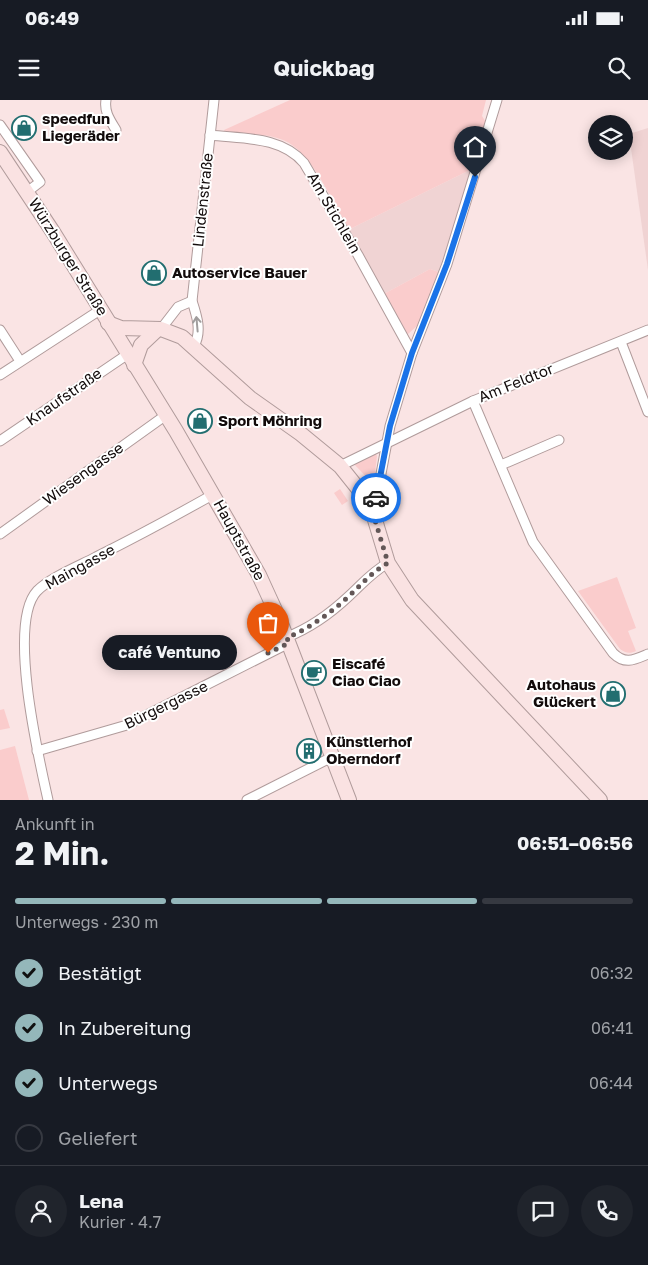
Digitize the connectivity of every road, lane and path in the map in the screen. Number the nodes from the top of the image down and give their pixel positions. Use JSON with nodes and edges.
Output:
{"nodes":[{"id":1,"x":106,"y":100,"type":"edge"},
{"id":2,"x":214,"y":100,"type":"edge"},
{"id":3,"x":497,"y":100,"type":"edge"},
{"id":4,"x":0,"y":125,"type":"edge"},
{"id":5,"x":116,"y":130,"type":"dead end"},
{"id":6,"x":210,"y":135,"type":"junction"},
{"id":7,"x":0,"y":152,"type":"edge"},
{"id":8,"x":27,"y":192,"type":"junction"},
{"id":9,"x":192,"y":301,"type":"junction"},
{"id":10,"x":100,"y":310,"type":"junction"},
{"id":11,"x":108,"y":323,"type":"junction"},
{"id":12,"x":159,"y":329,"type":"junction"},
{"id":13,"x":0,"y":330,"type":"edge"},
{"id":14,"x":648,"y":330,"type":"edge"},
{"id":15,"x":620,"y":342,"type":"junction"},
{"id":16,"x":194,"y":346,"type":"junction"},
{"id":17,"x":412,"y":353,"type":"junction"},
{"id":18,"x":131,"y":360,"type":"junction"},
{"id":19,"x":20,"y":361,"type":"junction"},
{"id":20,"x":0,"y":375,"type":"edge"},
{"id":21,"x":473,"y":400,"type":"junction"},
{"id":22,"x":648,"y":412,"type":"edge"},
{"id":23,"x":166,"y":415,"type":"junction"},
{"id":24,"x":559,"y":440,"type":"dead end"},
{"id":25,"x":0,"y":441,"type":"edge"},
{"id":26,"x":387,"y":441,"type":"junction"},
{"id":27,"x":501,"y":465,"type":"junction"},
{"id":28,"x":340,"y":466,"type":"junction"},
{"id":29,"x":214,"y":494,"type":"junction"},
{"id":30,"x":372,"y":510,"type":"junction"},
{"id":31,"x":0,"y":534,"type":"edge"},
{"id":32,"x":388,"y":563,"type":"junction"},
{"id":33,"x":288,"y":640,"type":"junction"},
{"id":34,"x":648,"y":654,"type":"edge"},
{"id":35,"x":37,"y":751,"type":"junction"},
{"id":36,"x":332,"y":757,"type":"junction"},
{"id":37,"x":48,"y":800,"type":"edge"},
{"id":38,"x":247,"y":800,"type":"edge"},
{"id":39,"x":349,"y":800,"type":"edge"},
{"id":40,"x":600,"y":800,"type":"edge"}],
"edges":[{"from":1,"to":5,"type":"street"},
{"from":2,"to":6,"type":"street","name":"Lindenstraße"},
{"from":3,"to":17,"type":"street"},
{"from":4,"to":8,"type":"street","name":"Würzburger Straße"},
{"from":6,"to":9,"type":"street","name":"Lindenstraße"},
{"from":6,"to":17,"type":"street","name":"Am Stichlein"},
{"from":7,"to":8,"type":"main road","name":"Würzburger Straße"},
{"from":8,"to":10,"type":"main road","name":"Würzburger Straße"},
{"from":9,"to":12,"type":"street"},
{"from":16,"to":9,"type":"street","name":"Lindenstraße","one_way":true},
{"from":10,"to":11,"type":"main road","name":"Würzburger Straße"},
{"from":10,"to":19,"type":"street"},
{"from":11,"to":12,"type":"main road"},
{"from":11,"to":18,"type":"main road","name":"Hauptstraße"},
{"from":12,"to":16,"type":"main road"},
{"from":12,"to":18,"type":"main road"},
{"from":13,"to":19,"type":"street"},
{"from":14,"to":15,"type":"street","name":"Am Feldtor"},
{"from":15,"to":21,"type":"street","name":"Am Feldtor"},
{"from":15,"to":22,"type":"street"},
{"from":16,"to":28,"type":"main road"},
{"from":17,"to":26,"type":"street"},
{"from":18,"to":23,"type":"main road","name":"Hauptstraße"},
{"from":18,"to":25,"type":"street","name":"Knaufstraße"},
{"from":19,"to":20,"type":"street"},
{"from":21,"to":26,"type":"street","name":"Am Feldtor"},
{"from":21,"to":27,"type":"street"},
{"from":23,"to":29,"type":"main road","name":"Hauptstraße"},
{"from":23,"to":31,"type":"street","name":"Wiesengasse"},
{"from":24,"to":27,"type":"street"},
{"from":26,"to":28,"type":"street","name":"Am Feldtor"},
{"from":26,"to":30,"type":"street"},
{"from":27,"to":34,"type":"street"},
{"from":28,"to":30,"type":"main road"},
{"from":29,"to":33,"type":"main road","name":"Hauptstraße"},
{"from":29,"to":35,"type":"street","name":"Maingasse"},
{"from":30,"to":32,"type":"main road"},
{"from":32,"to":33,"type":"street"},
{"from":32,"to":40,"type":"main road"},
{"from":33,"to":35,"type":"street","name":"Bürgergasse"},
{"from":33,"to":36,"type":"main road","name":"Hauptstraße"},
{"from":35,"to":37,"type":"street","name":"Maingasse"},
{"from":36,"to":38,"type":"street"},
{"from":36,"to":39,"type":"main road","name":"Hauptstraße"}]}
